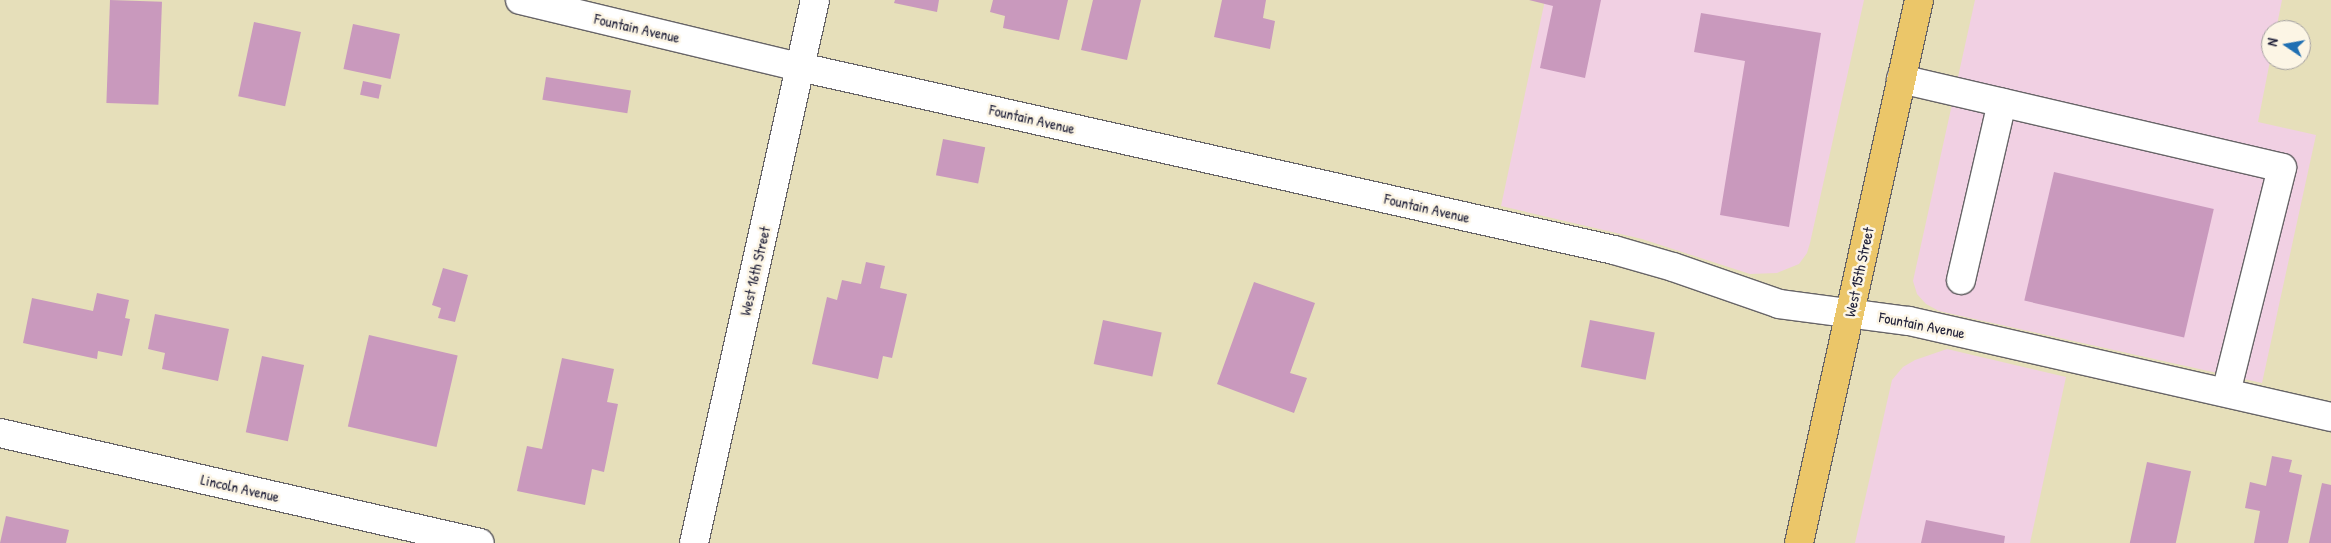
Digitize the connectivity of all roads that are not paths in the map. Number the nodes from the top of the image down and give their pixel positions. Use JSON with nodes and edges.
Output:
{"nodes":[{"id":1,"x":520,"y":0,"type":"edge"},
{"id":2,"x":815,"y":0,"type":"edge"},
{"id":3,"x":1919,"y":0,"type":"edge"},
{"id":4,"x":800,"y":67,"type":"junction"},
{"id":5,"x":1901,"y":79,"type":"junction"},
{"id":6,"x":2002,"y":103,"type":"junction"},
{"id":7,"x":1961,"y":280,"type":"dead end"},
{"id":8,"x":1850,"y":313,"type":"junction"},
{"id":9,"x":2226,"y":392,"type":"junction"},
{"id":10,"x":2331,"y":418,"type":"edge"},
{"id":11,"x":0,"y":433,"type":"edge"},
{"id":12,"x":480,"y":543,"type":"edge"},
{"id":13,"x":694,"y":543,"type":"edge"},
{"id":14,"x":1798,"y":543,"type":"edge"}],
"edges":[{"from":1,"to":4,"type":"street","name":"Fountain Avenue"},
{"from":2,"to":4,"type":"street","name":"West 16th Street"},
{"from":3,"to":5,"type":"highway","name":"West 15th Street"},
{"from":4,"to":8,"type":"street","name":"Fountain Avenue"},
{"from":4,"to":13,"type":"street","name":"West 16th Street"},
{"from":5,"to":6,"type":"street"},
{"from":5,"to":8,"type":"highway","name":"West 15th Street"},
{"from":6,"to":7,"type":"street"},
{"from":6,"to":9,"type":"street"},
{"from":8,"to":9,"type":"street","name":"Fountain Avenue"},
{"from":8,"to":14,"type":"highway","name":"West 15th Street"},
{"from":9,"to":10,"type":"street","name":"Fountain Avenue"},
{"from":11,"to":12,"type":"street","name":"Lincoln Avenue"}]}
